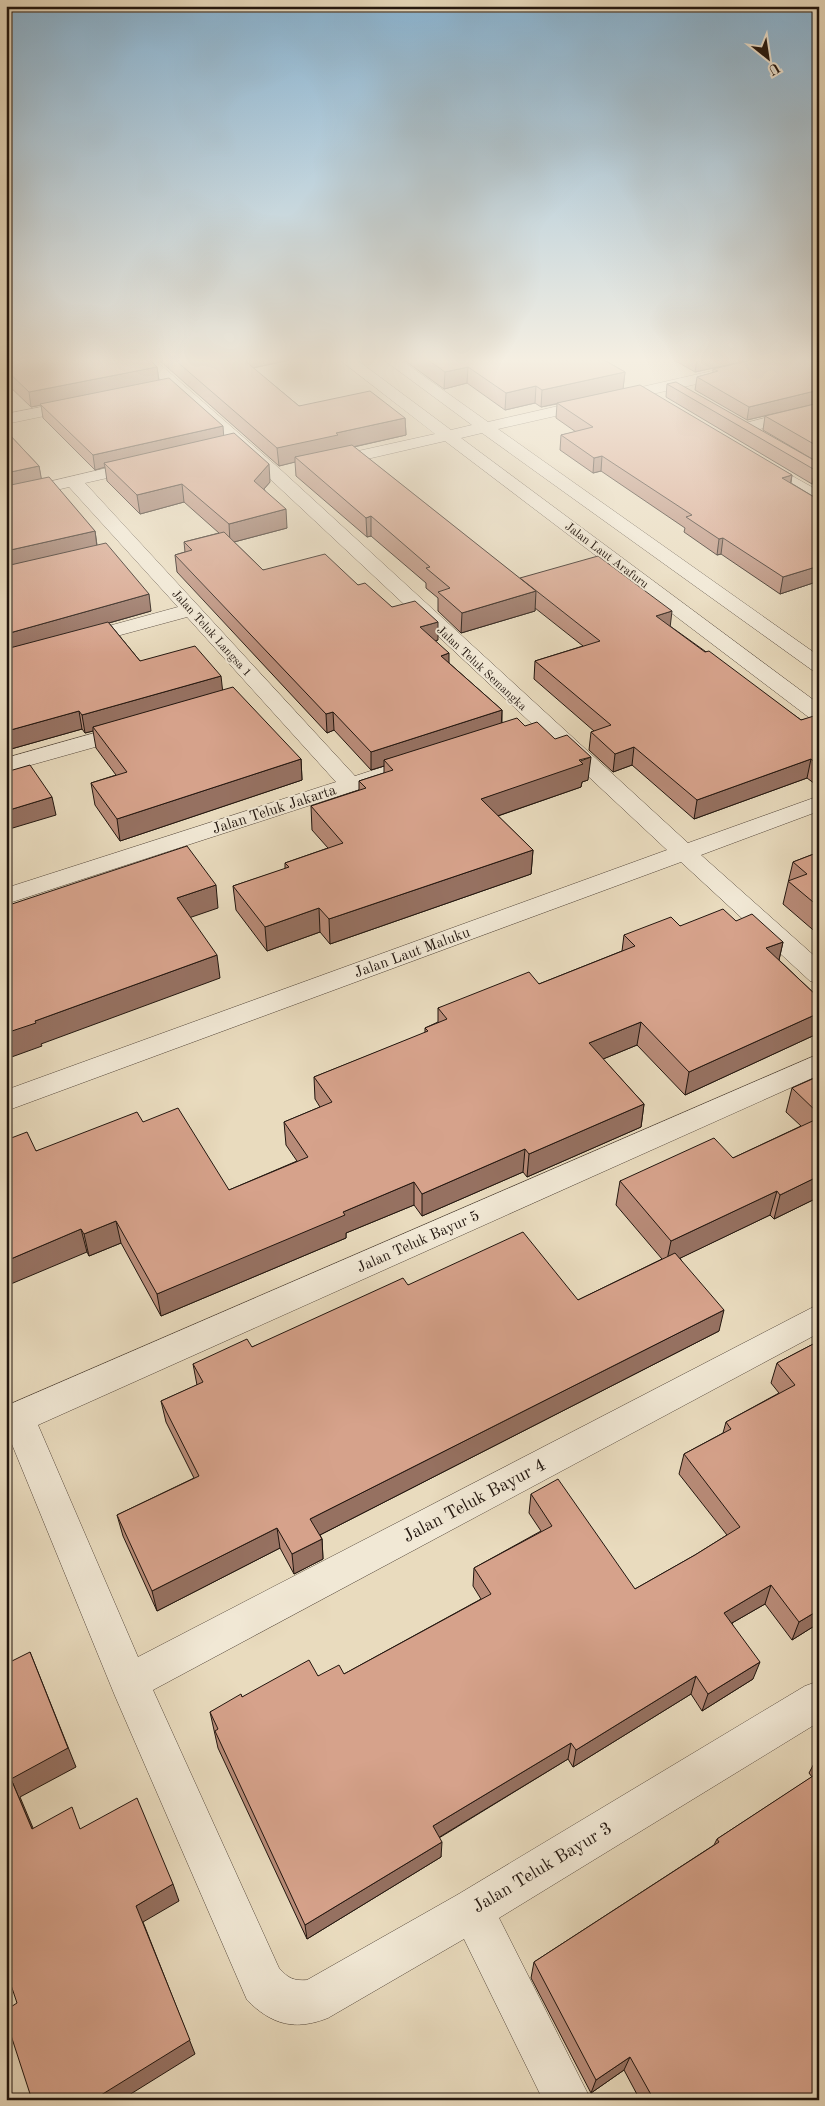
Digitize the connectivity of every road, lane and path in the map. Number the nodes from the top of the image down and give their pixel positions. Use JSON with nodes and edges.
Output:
{"nodes":[{"id":1,"x":263,"y":458,"type":"edge"},
{"id":2,"x":346,"y":458,"type":"edge"},
{"id":3,"x":477,"y":458,"type":"edge"},
{"id":4,"x":530,"y":458,"type":"edge"},
{"id":5,"x":752,"y":458,"type":"edge"},
{"id":6,"x":160,"y":461,"type":"edge"},
{"id":7,"x":313,"y":466,"type":"edge"},
{"id":8,"x":73,"y":481,"type":"junction"},
{"id":9,"x":6,"y":496,"type":"edge"},
{"id":10,"x":819,"y":498,"type":"edge"},
{"id":11,"x":191,"y":610,"type":"junction"},
{"id":12,"x":6,"y":660,"type":"edge"},
{"id":13,"x":819,"y":666,"type":"edge"},
{"id":14,"x":819,"y":714,"type":"edge"},
{"id":15,"x":150,"y":724,"type":"edge"},
{"id":16,"x":543,"y":724,"type":"junction"},
{"id":17,"x":516,"y":732,"type":"edge"},
{"id":18,"x":415,"y":764,"type":"edge"},
{"id":19,"x":6,"y":766,"type":"edge"},
{"id":20,"x":350,"y":784,"type":"junction"},
{"id":21,"x":819,"y":803,"type":"edge"},
{"id":22,"x":684,"y":852,"type":"junction"},
{"id":23,"x":6,"y":896,"type":"edge"},
{"id":24,"x":819,"y":975,"type":"edge"},
{"id":25,"x":819,"y":1064,"type":"edge"},
{"id":26,"x":6,"y":1100,"type":"edge"},
{"id":27,"x":819,"y":1317,"type":"edge"},
{"id":28,"x":12,"y":1420,"type":"edge"},
{"id":29,"x":129,"y":1682,"type":"junction"},
{"id":30,"x":819,"y":1700,"type":"edge"},
{"id":31,"x":472,"y":1910,"type":"junction"},
{"id":32,"x":568,"y":2100,"type":"edge"}],
"edges":[{"from":1,"to":16,"type":"street","name":"Jalan Teluk Semangka"},
{"from":2,"to":7,"type":"street"},
{"from":3,"to":14,"type":"street","name":"Jalan Laut Arafuru"},
{"from":4,"to":13,"type":"street"},
{"from":5,"to":10,"type":"street"},
{"from":6,"to":8,"type":"street"},
{"from":8,"to":9,"type":"street"},
{"from":8,"to":11,"type":"street","name":"Jalan Teluk Langsa 1"},
{"from":11,"to":12,"type":"street"},
{"from":11,"to":20,"type":"street","name":"Jalan Teluk Langsa 1"},
{"from":15,"to":19,"type":"street"},
{"from":16,"to":17,"type":"street"},
{"from":16,"to":22,"type":"street","name":"Jalan Teluk Semangka"},
{"from":18,"to":20,"type":"street","name":"Jalan Teluk Jakarta"},
{"from":20,"to":23,"type":"street","name":"Jalan Teluk Jakarta"},
{"from":21,"to":22,"type":"street","name":"Jalan Laut Maluku"},
{"from":22,"to":24,"type":"street","name":"Jalan Teluk Semangka"},
{"from":22,"to":26,"type":"street","name":"Jalan Laut Maluku"},
{"from":25,"to":28,"type":"street","name":"Jalan Teluk Bayur 5"},
{"from":27,"to":29,"type":"street","name":"Jalan Teluk Bayur 4"},
{"from":28,"to":29,"type":"street"},
{"from":29,"to":31,"type":"street","name":"Jalan Teluk Bayur 3"},
{"from":30,"to":31,"type":"street","name":"Jalan Teluk Bayur 3"},
{"from":31,"to":32,"type":"street"}]}
